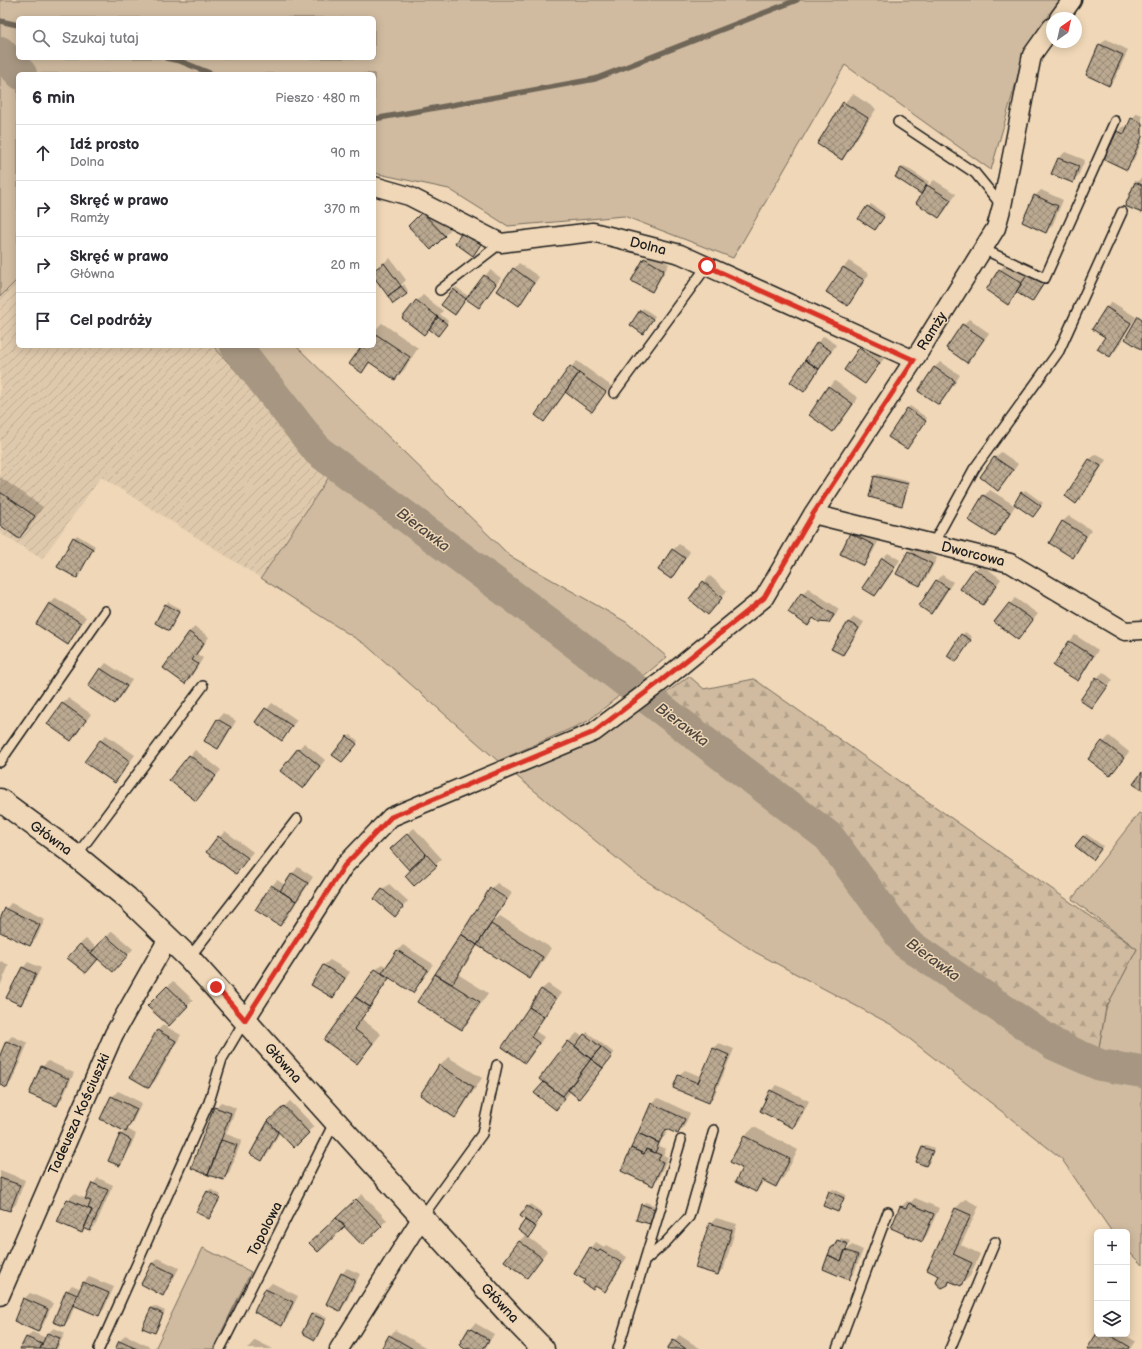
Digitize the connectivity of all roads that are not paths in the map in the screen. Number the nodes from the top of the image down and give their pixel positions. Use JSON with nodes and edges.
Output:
{"nodes":[{"id":1,"x":1072,"y":0,"type":"edge"},
{"id":2,"x":1063,"y":12,"type":"edge"},
{"id":3,"x":1046,"y":35,"type":"edge"},
{"id":4,"x":1115,"y":121,"type":"dead end"},
{"id":5,"x":898,"y":122,"type":"dead end"},
{"id":6,"x":376,"y":187,"type":"edge"},
{"id":7,"x":1002,"y":206,"type":"junction"},
{"id":8,"x":1122,"y":212,"type":"dead end"},
{"id":9,"x":501,"y":243,"type":"junction"},
{"id":10,"x":983,"y":249,"type":"junction"},
{"id":11,"x":707,"y":266,"type":"junction"},
{"id":12,"x":440,"y":290,"type":"dead end"},
{"id":13,"x":914,"y":360,"type":"junction"},
{"id":14,"x":614,"y":393,"type":"dead end"},
{"id":15,"x":813,"y":514,"type":"junction"},
{"id":16,"x":933,"y":544,"type":"junction"},
{"id":17,"x":105,"y":611,"type":"dead end"},
{"id":18,"x":1142,"y":630,"type":"edge"},
{"id":19,"x":203,"y":686,"type":"dead end"},
{"id":20,"x":0,"y":762,"type":"edge"},
{"id":21,"x":0,"y":800,"type":"edge"},
{"id":22,"x":298,"y":819,"type":"dead end"},
{"id":23,"x":76,"y":856,"type":"junction"},
{"id":24,"x":169,"y":937,"type":"junction"},
{"id":25,"x":189,"y":958,"type":"junction"},
{"id":26,"x":245,"y":1020,"type":"junction"},
{"id":27,"x":497,"y":1065,"type":"dead end"},
{"id":28,"x":335,"y":1121,"type":"junction"},
{"id":29,"x":714,"y":1130,"type":"dead end"},
{"id":30,"x":681,"y":1140,"type":"dead end"},
{"id":31,"x":888,"y":1212,"type":"dead end"},
{"id":32,"x":422,"y":1218,"type":"junction"},
{"id":33,"x":995,"y":1242,"type":"dead end"},
{"id":34,"x":645,"y":1261,"type":"junction"},
{"id":35,"x":0,"y":1296,"type":"edge"},
{"id":36,"x":99,"y":1349,"type":"edge"},
{"id":37,"x":220,"y":1349,"type":"edge"},
{"id":38,"x":338,"y":1349,"type":"edge"},
{"id":39,"x":543,"y":1349,"type":"edge"},
{"id":40,"x":618,"y":1349,"type":"edge"},
{"id":41,"x":838,"y":1349,"type":"edge"},
{"id":42,"x":950,"y":1349,"type":"edge"}],
"edges":[{"from":1,"to":2,"type":"street"},
{"from":3,"to":7,"type":"street","name":"Ramży"},
{"from":4,"to":10,"type":"lane"},
{"from":5,"to":7,"type":"lane"},
{"from":6,"to":9,"type":"street"},
{"from":7,"to":10,"type":"street","name":"Ramży"},
{"from":8,"to":16,"type":"lane"},
{"from":9,"to":11,"type":"street","name":"Dolna"},
{"from":9,"to":12,"type":"lane"},
{"from":10,"to":13,"type":"street","name":"Ramży"},
{"from":11,"to":13,"type":"street","name":"Dolna"},
{"from":11,"to":14,"type":"lane"},
{"from":13,"to":15,"type":"street","name":"Ramży"},
{"from":15,"to":16,"type":"street","name":"Dworcowa"},
{"from":15,"to":26,"type":"street","name":"Ramży"},
{"from":16,"to":18,"type":"street","name":"Dworcowa"},
{"from":17,"to":20,"type":"lane"},
{"from":19,"to":23,"type":"lane"},
{"from":21,"to":23,"type":"main road","name":"Główna"},
{"from":22,"to":25,"type":"lane"},
{"from":23,"to":24,"type":"main road","name":"Główna"},
{"from":24,"to":25,"type":"main road","name":"Główna"},
{"from":24,"to":35,"type":"street","name":"Tadeusza Kościuszki"},
{"from":25,"to":26,"type":"main road","name":"Główna"},
{"from":26,"to":28,"type":"main road","name":"Główna"},
{"from":26,"to":36,"type":"lane"},
{"from":27,"to":32,"type":"lane"},
{"from":28,"to":32,"type":"main road","name":"Główna"},
{"from":28,"to":37,"type":"lane","name":"Topolowa"},
{"from":29,"to":34,"type":"lane"},
{"from":30,"to":34,"type":"lane"},
{"from":31,"to":41,"type":"lane"},
{"from":32,"to":38,"type":"street"},
{"from":32,"to":39,"type":"main road","name":"Główna"},
{"from":33,"to":42,"type":"lane"},
{"from":34,"to":40,"type":"lane"}]}
